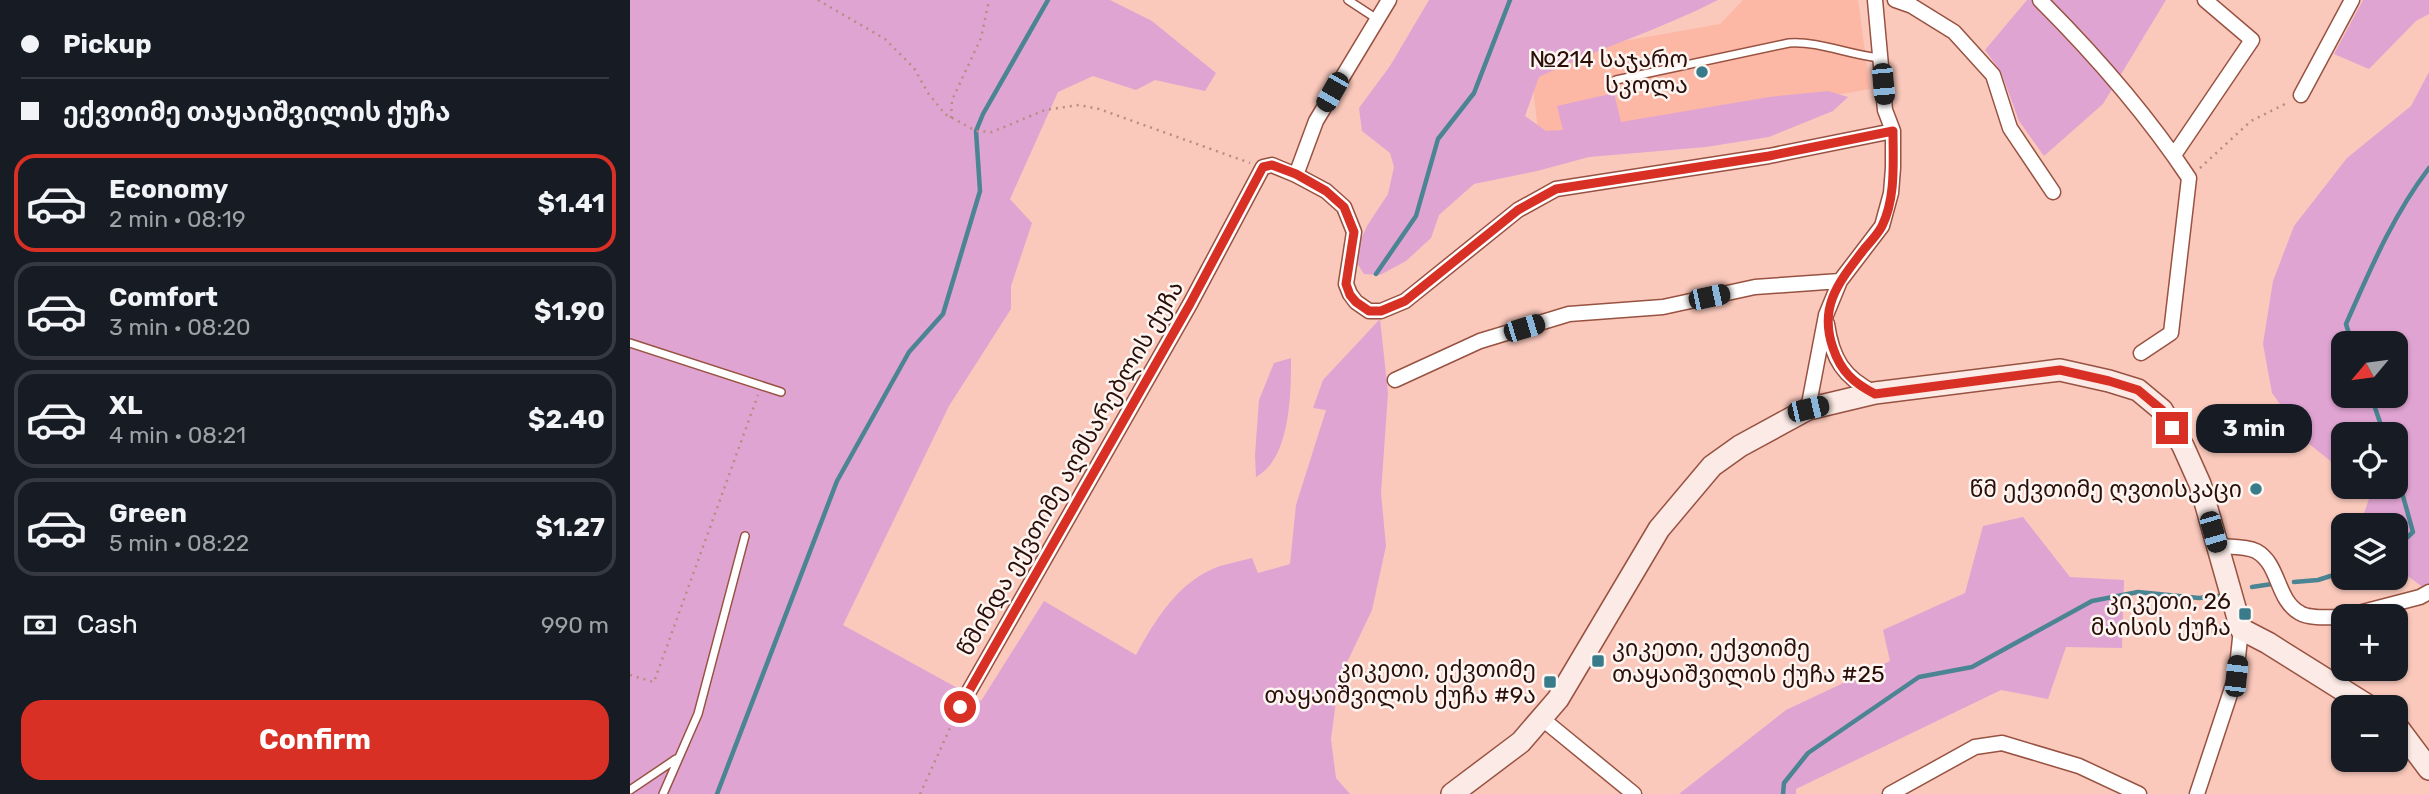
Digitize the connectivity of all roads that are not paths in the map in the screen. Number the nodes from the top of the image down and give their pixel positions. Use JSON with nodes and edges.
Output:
{"nodes":[{"id":1,"x":1348,"y":0,"type":"edge"},
{"id":2,"x":1389,"y":0,"type":"edge"},
{"id":3,"x":1875,"y":0,"type":"edge"},
{"id":4,"x":1895,"y":0,"type":"edge"},
{"id":5,"x":2040,"y":0,"type":"edge"},
{"id":6,"x":2205,"y":0,"type":"edge"},
{"id":7,"x":2352,"y":0,"type":"edge"},
{"id":8,"x":1377,"y":19,"type":"junction"},
{"id":9,"x":1881,"y":58,"type":"junction"},
{"id":10,"x":1616,"y":80,"type":"dead end"},
{"id":11,"x":2301,"y":95,"type":"road end"},
{"id":12,"x":1893,"y":131,"type":"junction"},
{"id":13,"x":2174,"y":155,"type":"junction"},
{"id":14,"x":1296,"y":174,"type":"junction"},
{"id":15,"x":2053,"y":192,"type":"dead end"},
{"id":16,"x":1840,"y":281,"type":"junction"},
{"id":17,"x":1826,"y":315,"type":"junction"},
{"id":18,"x":630,"y":343,"type":"edge"},
{"id":19,"x":2141,"y":353,"type":"dead end"},
{"id":20,"x":1395,"y":380,"type":"dead end"},
{"id":21,"x":781,"y":392,"type":"dead end"},
{"id":22,"x":1875,"y":394,"type":"junction"},
{"id":23,"x":1808,"y":409,"type":"junction"},
{"id":24,"x":745,"y":537,"type":"dead end"},
{"id":25,"x":2218,"y":547,"type":"junction"},
{"id":26,"x":2429,"y":592,"type":"edge"},
{"id":27,"x":2394,"y":604,"type":"edge"},
{"id":28,"x":2331,"y":616,"type":"edge"},
{"id":29,"x":2241,"y":629,"type":"junction"},
{"id":30,"x":2351,"y":695,"type":"edge"},
{"id":31,"x":960,"y":707,"type":"road end"},
{"id":32,"x":1540,"y":717,"type":"junction"},
{"id":33,"x":2408,"y":741,"type":"edge"},
{"id":34,"x":678,"y":758,"type":"junction"},
{"id":35,"x":2429,"y":769,"type":"edge"},
{"id":36,"x":630,"y":790,"type":"edge"},
{"id":37,"x":663,"y":794,"type":"edge"},
{"id":38,"x":1452,"y":794,"type":"edge"},
{"id":39,"x":1634,"y":794,"type":"edge"},
{"id":40,"x":1890,"y":794,"type":"edge"},
{"id":41,"x":2139,"y":794,"type":"edge"},
{"id":42,"x":2197,"y":794,"type":"edge"}],
"edges":[{"from":1,"to":8,"type":"lane"},
{"from":2,"to":8,"type":"street"},
{"from":3,"to":9,"type":"street"},
{"from":4,"to":15,"type":"street"},
{"from":5,"to":13,"type":"street"},
{"from":6,"to":13,"type":"street"},
{"from":7,"to":11,"type":"street"},
{"from":8,"to":14,"type":"street"},
{"from":9,"to":10,"type":"lane"},
{"from":9,"to":12,"type":"street"},
{"from":12,"to":14,"type":"street"},
{"from":12,"to":16,"type":"street"},
{"from":13,"to":19,"type":"street"},
{"from":14,"to":31,"type":"street","name":"წმინდა ექვთიმე აღმსარებლის ქუჩა"},
{"from":16,"to":17,"type":"street"},
{"from":16,"to":20,"type":"street"},
{"from":17,"to":22,"type":"street"},
{"from":17,"to":23,"type":"street"},
{"from":18,"to":21,"type":"lane"},
{"from":22,"to":23,"type":"street"},
{"from":22,"to":25,"type":"street"},
{"from":23,"to":32,"type":"street"},
{"from":24,"to":34,"type":"lane"},
{"from":25,"to":28,"type":"street"},
{"from":25,"to":29,"type":"street"},
{"from":26,"to":27,"type":"street"},
{"from":29,"to":30,"type":"street"},
{"from":29,"to":42,"type":"street"},
{"from":32,"to":38,"type":"street"},
{"from":32,"to":39,"type":"street"},
{"from":33,"to":35,"type":"street"},
{"from":34,"to":36,"type":"lane"},
{"from":34,"to":37,"type":"lane"},
{"from":40,"to":41,"type":"street"}]}
